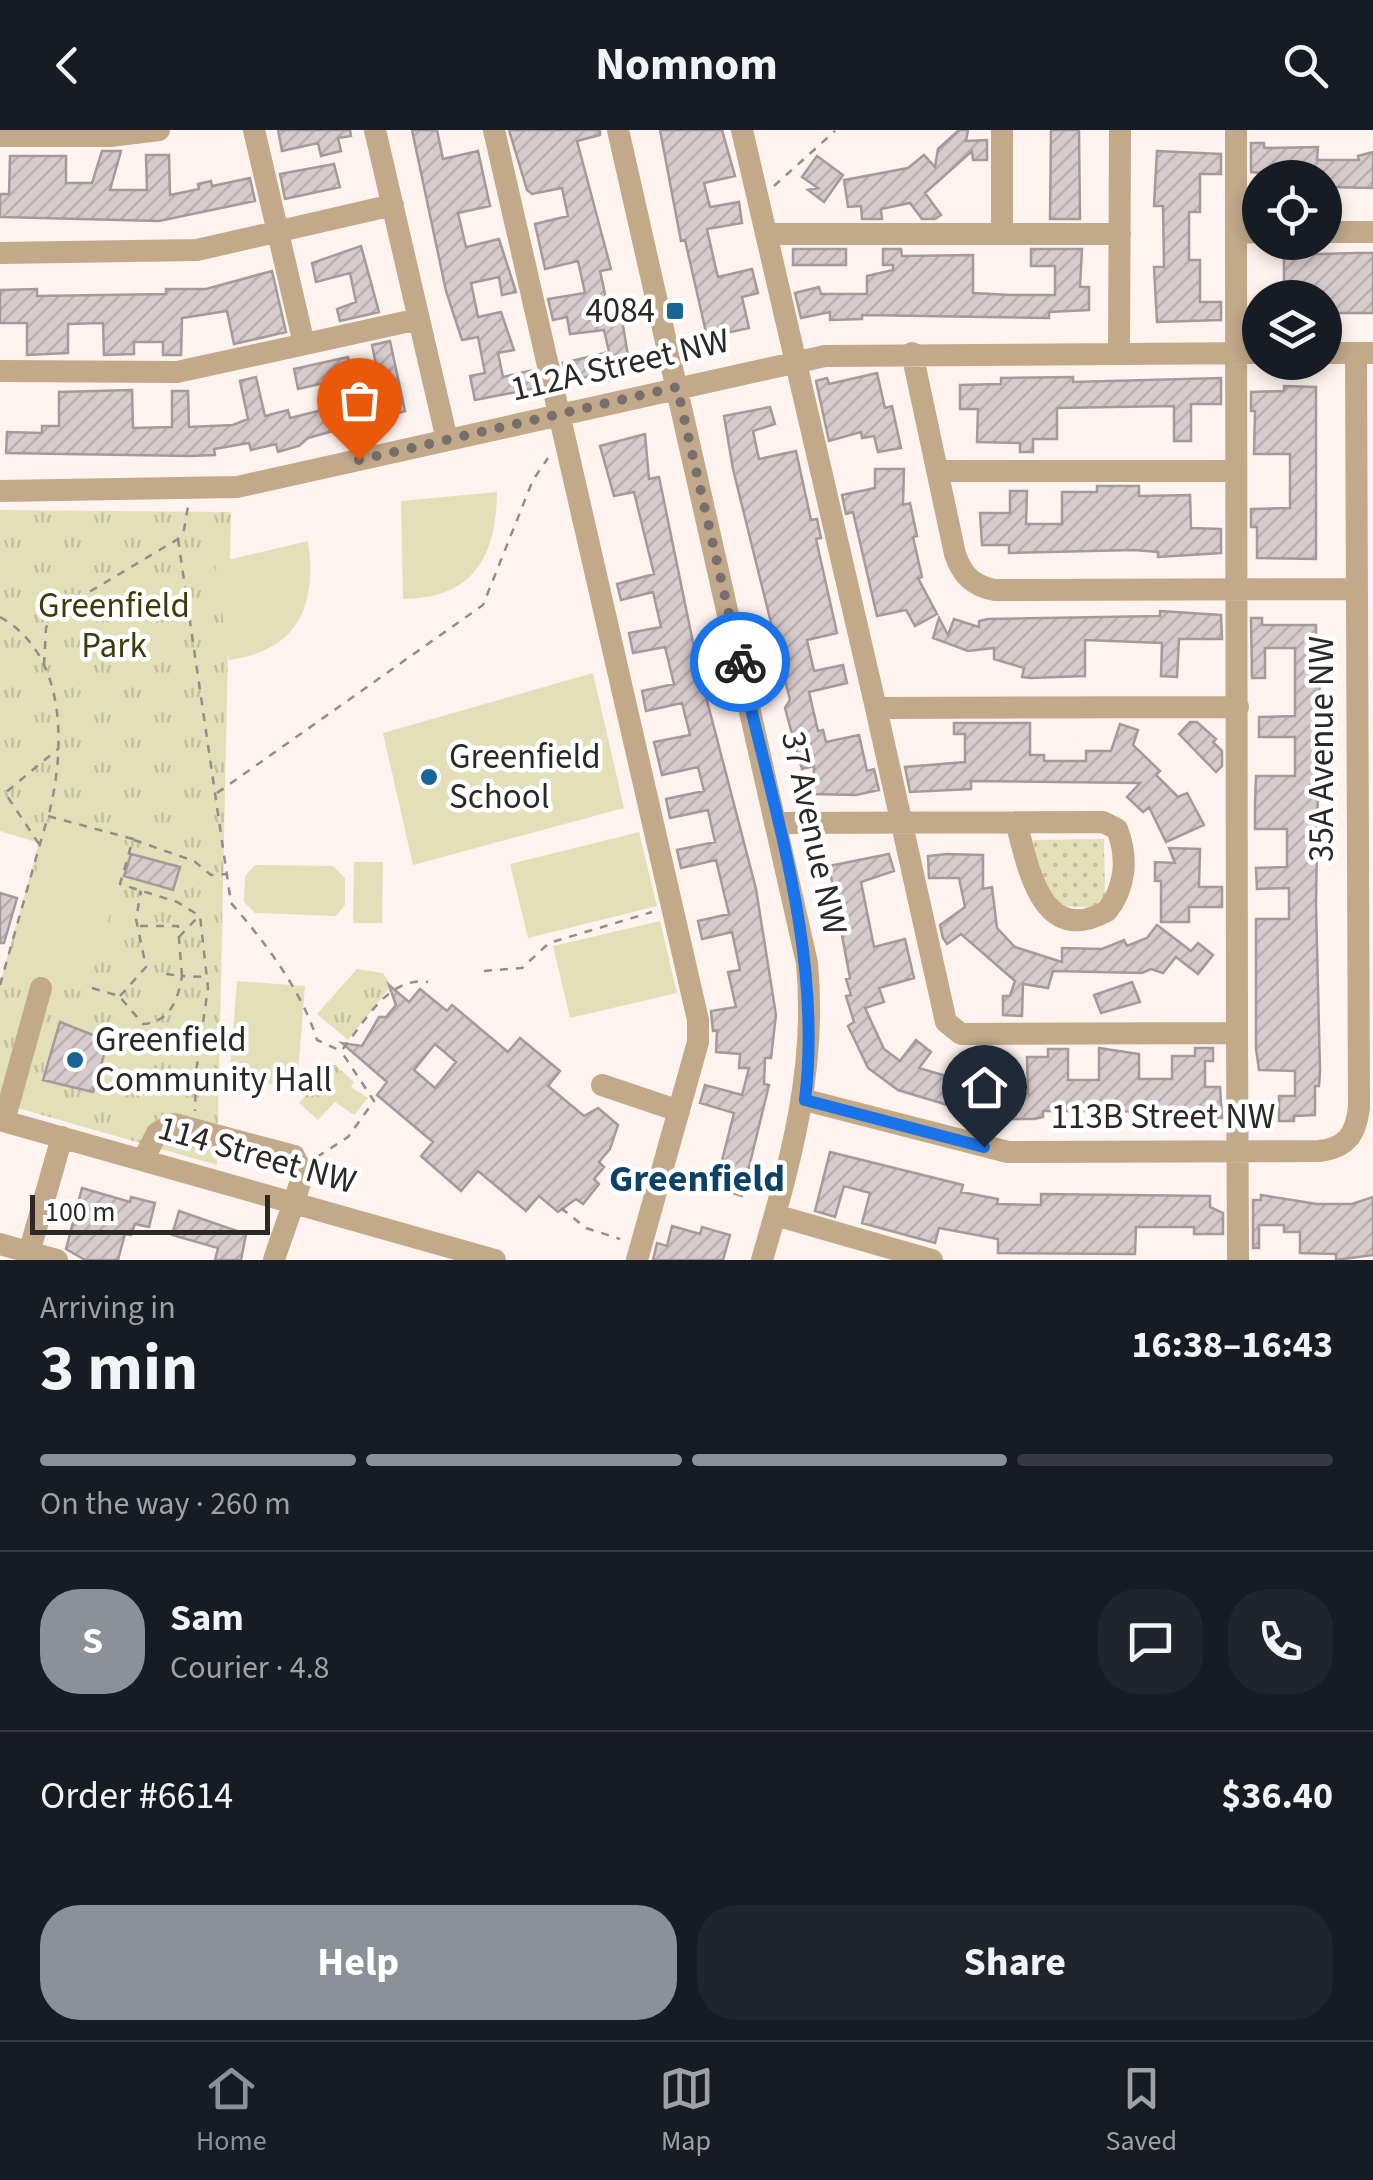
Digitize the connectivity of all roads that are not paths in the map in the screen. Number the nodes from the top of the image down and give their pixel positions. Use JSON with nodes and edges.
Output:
{"nodes":[{"id":1,"x":160,"y":130,"type":"edge"},
{"id":2,"x":254,"y":130,"type":"edge"},
{"id":3,"x":376,"y":130,"type":"edge"},
{"id":4,"x":494,"y":130,"type":"edge"},
{"id":5,"x":618,"y":130,"type":"edge"},
{"id":6,"x":742,"y":130,"type":"edge"},
{"id":7,"x":1002,"y":130,"type":"edge"},
{"id":8,"x":1120,"y":130,"type":"edge"},
{"id":9,"x":1236,"y":130,"type":"edge"},
{"id":10,"x":0,"y":136,"type":"edge"},
{"id":11,"x":393,"y":205,"type":"junction"},
{"id":12,"x":278,"y":232,"type":"junction"},
{"id":13,"x":1002,"y":232,"type":"junction"},
{"id":14,"x":1236,"y":232,"type":"junction"},
{"id":15,"x":1242,"y":232,"type":"edge"},
{"id":16,"x":1342,"y":232,"type":"edge"},
{"id":17,"x":1373,"y":232,"type":"edge"},
{"id":18,"x":766,"y":234,"type":"junction"},
{"id":19,"x":1120,"y":234,"type":"junction"},
{"id":20,"x":0,"y":253,"type":"edge"},
{"id":21,"x":1242,"y":288,"type":"edge"},
{"id":22,"x":419,"y":319,"type":"junction"},
{"id":23,"x":304,"y":344,"type":"junction"},
{"id":24,"x":1119,"y":352,"type":"junction"},
{"id":25,"x":912,"y":353,"type":"junction"},
{"id":26,"x":1242,"y":353,"type":"edge"},
{"id":27,"x":1364,"y":353,"type":"edge"},
{"id":28,"x":794,"y":361,"type":"junction"},
{"id":29,"x":0,"y":370,"type":"edge"},
{"id":30,"x":1246,"y":380,"type":"edge"},
{"id":31,"x":677,"y":387,"type":"junction"},
{"id":32,"x":559,"y":415,"type":"junction"},
{"id":33,"x":447,"y":440,"type":"junction"},
{"id":34,"x":938,"y":471,"type":"junction"},
{"id":35,"x":1236,"y":471,"type":"junction"},
{"id":36,"x":0,"y":490,"type":"edge"},
{"id":37,"x":1356,"y":588,"type":"junction"},
{"id":38,"x":1237,"y":589,"type":"junction"},
{"id":39,"x":1365,"y":705,"type":"edge"},
{"id":40,"x":1238,"y":707,"type":"junction"},
{"id":41,"x":876,"y":708,"type":"junction"},
{"id":42,"x":1016,"y":822,"type":"junction"},
{"id":43,"x":776,"y":823,"type":"junction"},
{"id":44,"x":899,"y":824,"type":"junction"},
{"id":45,"x":40,"y":988,"type":"dead end"},
{"id":46,"x":1237,"y":1033,"type":"junction"},
{"id":47,"x":602,"y":1085,"type":"dead end"},
{"id":48,"x":805,"y":1100,"type":"junction"},
{"id":49,"x":679,"y":1111,"type":"junction"},
{"id":50,"x":2,"y":1120,"type":"edge"},
{"id":51,"x":62,"y":1137,"type":"junction"},
{"id":52,"x":1347,"y":1142,"type":"joint"},
{"id":53,"x":1237,"y":1152,"type":"junction"},
{"id":54,"x":144,"y":1160,"type":"junction"},
{"id":55,"x":291,"y":1201,"type":"junction"},
{"id":56,"x":775,"y":1215,"type":"junction"},
{"id":57,"x":0,"y":1244,"type":"edge"},
{"id":58,"x":639,"y":1252,"type":"edge"},
{"id":59,"x":28,"y":1256,"type":"edge"},
{"id":60,"x":57,"y":1260,"type":"edge"},
{"id":61,"x":274,"y":1260,"type":"edge"},
{"id":62,"x":495,"y":1260,"type":"edge"},
{"id":63,"x":762,"y":1260,"type":"edge"},
{"id":64,"x":932,"y":1260,"type":"edge"},
{"id":65,"x":1238,"y":1260,"type":"edge"}],
"edges":[{"from":1,"to":10,"type":"street"},
{"from":2,"to":12,"type":"street"},
{"from":3,"to":11,"type":"street"},
{"from":4,"to":32,"type":"street"},
{"from":5,"to":31,"type":"street","name":"37 Avenue NW"},
{"from":6,"to":18,"type":"street"},
{"from":7,"to":13,"type":"street"},
{"from":8,"to":19,"type":"street"},
{"from":9,"to":14,"type":"street"},
{"from":11,"to":12,"type":"street"},
{"from":11,"to":22,"type":"street"},
{"from":12,"to":20,"type":"street"},
{"from":12,"to":23,"type":"street"},
{"from":13,"to":18,"type":"street"},
{"from":13,"to":19,"type":"street"},
{"from":14,"to":15,"type":"street"},
{"from":14,"to":21,"type":"street"},
{"from":16,"to":17,"type":"street"},
{"from":18,"to":28,"type":"street"},
{"from":19,"to":24,"type":"street"},
{"from":22,"to":23,"type":"street"},
{"from":22,"to":33,"type":"street"},
{"from":23,"to":29,"type":"street"},
{"from":24,"to":25,"type":"street","name":"112A Street NW"},
{"from":24,"to":26,"type":"street","name":"112A Street NW"},
{"from":25,"to":28,"type":"street","name":"112A Street NW"},
{"from":25,"to":34,"type":"street"},
{"from":27,"to":37,"type":"street","name":"35A Avenue NW"},
{"from":28,"to":31,"type":"street","name":"112A Street NW"},
{"from":28,"to":41,"type":"street"},
{"from":30,"to":35,"type":"street"},
{"from":31,"to":32,"type":"street","name":"112A Street NW"},
{"from":31,"to":43,"type":"street","name":"37 Avenue NW"},
{"from":32,"to":33,"type":"street","name":"112A Street NW"},
{"from":32,"to":49,"type":"street"},
{"from":33,"to":36,"type":"street","name":"112A Street NW"},
{"from":34,"to":35,"type":"street"},
{"from":34,"to":38,"type":"street"},
{"from":35,"to":38,"type":"street"},
{"from":37,"to":38,"type":"street"},
{"from":37,"to":39,"type":"street","name":"35A Avenue NW"},
{"from":38,"to":40,"type":"street"},
{"from":39,"to":52,"type":"street","name":"35A Avenue NW"},
{"from":40,"to":41,"type":"street"},
{"from":40,"to":46,"type":"street"},
{"from":41,"to":44,"type":"street"},
{"from":42,"to":42,"type":"street"},
{"from":42,"to":44,"type":"street"},
{"from":43,"to":44,"type":"street"},
{"from":43,"to":48,"type":"street","name":"37 Avenue NW"},
{"from":44,"to":46,"type":"street"},
{"from":45,"to":50,"type":"street"},
{"from":46,"to":53,"type":"street"},
{"from":47,"to":49,"type":"street"},
{"from":48,"to":53,"type":"street","name":"113B Street NW"},
{"from":48,"to":56,"type":"street","name":"37 Avenue NW"},
{"from":49,"to":58,"type":"street"},
{"from":50,"to":51,"type":"street","name":"114 Street NW"},
{"from":51,"to":54,"type":"street","name":"114 Street NW"},
{"from":51,"to":59,"type":"street"},
{"from":52,"to":53,"type":"street","name":"113B Street NW"},
{"from":53,"to":65,"type":"street"},
{"from":54,"to":55,"type":"street","name":"114 Street NW"},
{"from":54,"to":55,"type":"street"},
{"from":55,"to":61,"type":"street"},
{"from":55,"to":62,"type":"street","name":"114 Street NW"},
{"from":56,"to":63,"type":"street","name":"37 Avenue NW"},
{"from":56,"to":64,"type":"street"},
{"from":57,"to":59,"type":"street"},
{"from":59,"to":60,"type":"street"}]}
